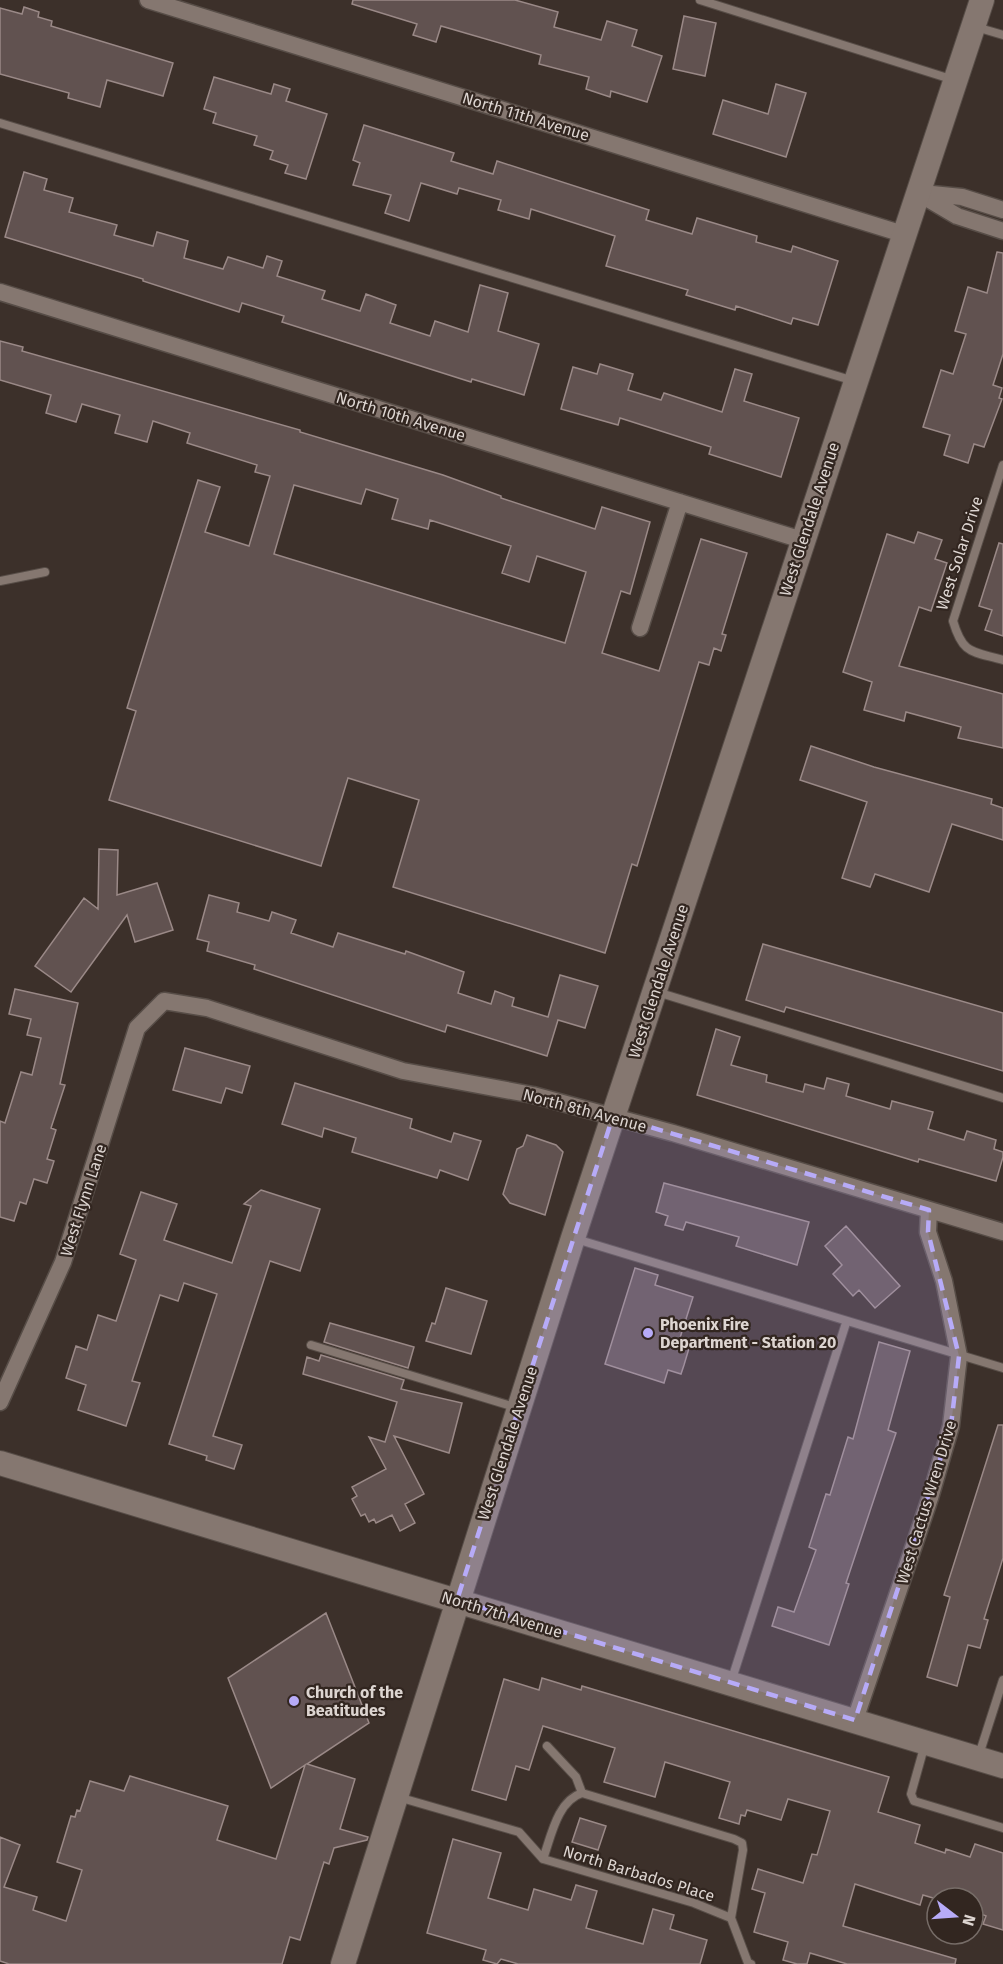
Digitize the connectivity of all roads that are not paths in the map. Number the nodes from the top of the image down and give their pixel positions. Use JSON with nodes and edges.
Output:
{"nodes":[{"id":1,"x":148,"y":0,"type":"edge"},
{"id":2,"x":700,"y":0,"type":"edge"},
{"id":3,"x":982,"y":0,"type":"edge"},
{"id":4,"x":973,"y":26,"type":"junction"},
{"id":5,"x":1003,"y":35,"type":"edge"},
{"id":6,"x":955,"y":80,"type":"junction"},
{"id":7,"x":0,"y":123,"type":"edge"},
{"id":8,"x":918,"y":193,"type":"junction"},
{"id":9,"x":1003,"y":210,"type":"edge"},
{"id":10,"x":1003,"y":231,"type":"edge"},
{"id":11,"x":903,"y":234,"type":"junction"},
{"id":12,"x":0,"y":292,"type":"edge"},
{"id":13,"x":854,"y":381,"type":"junction"},
{"id":14,"x":1003,"y":465,"type":"edge"},
{"id":15,"x":681,"y":502,"type":"junction"},
{"id":16,"x":802,"y":540,"type":"junction"},
{"id":17,"x":45,"y":572,"type":"dead end"},
{"id":18,"x":0,"y":581,"type":"edge"},
{"id":19,"x":640,"y":628,"type":"dead end"},
{"id":20,"x":1003,"y":660,"type":"edge"},
{"id":21,"x":654,"y":991,"type":"junction"},
{"id":22,"x":164,"y":1000,"type":"joint"},
{"id":23,"x":1003,"y":1098,"type":"edge"},
{"id":24,"x":613,"y":1116,"type":"junction"},
{"id":25,"x":929,"y":1210,"type":"junction"},
{"id":26,"x":1003,"y":1232,"type":"edge"},
{"id":27,"x":573,"y":1238,"type":"junction"},
{"id":28,"x":846,"y":1323,"type":"junction"},
{"id":29,"x":310,"y":1345,"type":"dead end"},
{"id":30,"x":959,"y":1356,"type":"junction"},
{"id":31,"x":1003,"y":1368,"type":"edge"},
{"id":32,"x":0,"y":1402,"type":"edge"},
{"id":33,"x":519,"y":1408,"type":"junction"},
{"id":34,"x":0,"y":1463,"type":"edge"},
{"id":35,"x":457,"y":1600,"type":"junction"},
{"id":36,"x":1003,"y":1680,"type":"edge"},
{"id":37,"x":730,"y":1682,"type":"junction"},
{"id":38,"x":855,"y":1720,"type":"junction"},
{"id":39,"x":925,"y":1742,"type":"junction"},
{"id":40,"x":547,"y":1746,"type":"dead end"},
{"id":41,"x":978,"y":1758,"type":"junction"},
{"id":42,"x":1003,"y":1766,"type":"edge"},
{"id":43,"x":582,"y":1793,"type":"junction"},
{"id":44,"x":395,"y":1796,"type":"junction"},
{"id":45,"x":1003,"y":1828,"type":"edge"},
{"id":46,"x":543,"y":1859,"type":"junction"},
{"id":47,"x":731,"y":1918,"type":"junction"},
{"id":48,"x":343,"y":1964,"type":"edge"},
{"id":49,"x":751,"y":1964,"type":"edge"}],
"edges":[{"from":1,"to":11,"type":"street","name":"North 11th Avenue"},
{"from":2,"to":6,"type":"lane"},
{"from":3,"to":4,"type":"main road","name":"West Glendale Avenue"},
{"from":4,"to":5,"type":"lane"},
{"from":4,"to":6,"type":"main road","name":"West Glendale Avenue"},
{"from":6,"to":8,"type":"main road","name":"West Glendale Avenue"},
{"from":7,"to":13,"type":"lane"},
{"from":8,"to":9,"type":"street"},
{"from":8,"to":10,"type":"street"},
{"from":8,"to":11,"type":"main road","name":"West Glendale Avenue"},
{"from":11,"to":13,"type":"main road","name":"West Glendale Avenue"},
{"from":12,"to":15,"type":"street","name":"North 10th Avenue"},
{"from":13,"to":16,"type":"main road","name":"West Glendale Avenue"},
{"from":14,"to":20,"type":"lane","name":"West Solar Drive"},
{"from":15,"to":16,"type":"street","name":"North 10th Avenue"},
{"from":15,"to":19,"type":"street"},
{"from":16,"to":21,"type":"main road","name":"West Glendale Avenue"},
{"from":17,"to":18,"type":"lane"},
{"from":21,"to":23,"type":"lane"},
{"from":21,"to":24,"type":"main road","name":"West Glendale Avenue"},
{"from":22,"to":24,"type":"street","name":"North 8th Avenue"},
{"from":22,"to":32,"type":"street","name":"West Flynn Lane"},
{"from":24,"to":25,"type":"street","name":"North 8th Avenue"},
{"from":24,"to":27,"type":"main road","name":"West Glendale Avenue"},
{"from":25,"to":26,"type":"street","name":"North 8th Avenue"},
{"from":25,"to":30,"type":"street","name":"West Cactus Wren Drive"},
{"from":27,"to":28,"type":"lane"},
{"from":27,"to":33,"type":"main road","name":"West Glendale Avenue"},
{"from":28,"to":30,"type":"lane"},
{"from":28,"to":37,"type":"lane"},
{"from":29,"to":33,"type":"lane"},
{"from":30,"to":31,"type":"lane"},
{"from":30,"to":38,"type":"street","name":"West Cactus Wren Drive"},
{"from":33,"to":35,"type":"main road","name":"West Glendale Avenue"},
{"from":34,"to":35,"type":"main road","name":"North 7th Avenue"},
{"from":35,"to":37,"type":"main road","name":"North 7th Avenue"},
{"from":35,"to":44,"type":"main road","name":"West Glendale Avenue"},
{"from":36,"to":41,"type":"lane"},
{"from":37,"to":38,"type":"main road","name":"North 7th Avenue"},
{"from":38,"to":39,"type":"main road","name":"North 7th Avenue"},
{"from":39,"to":41,"type":"main road","name":"North 7th Avenue"},
{"from":39,"to":45,"type":"lane"},
{"from":40,"to":43,"type":"lane"},
{"from":41,"to":42,"type":"main road","name":"North 7th Avenue"},
{"from":43,"to":46,"type":"lane"},
{"from":43,"to":47,"type":"lane"},
{"from":44,"to":46,"type":"lane","name":"North Barbados Place"},
{"from":44,"to":48,"type":"main road","name":"West Glendale Avenue"},
{"from":46,"to":47,"type":"lane","name":"North Barbados Place"},
{"from":47,"to":49,"type":"lane","name":"North Barbados Place"}]}
